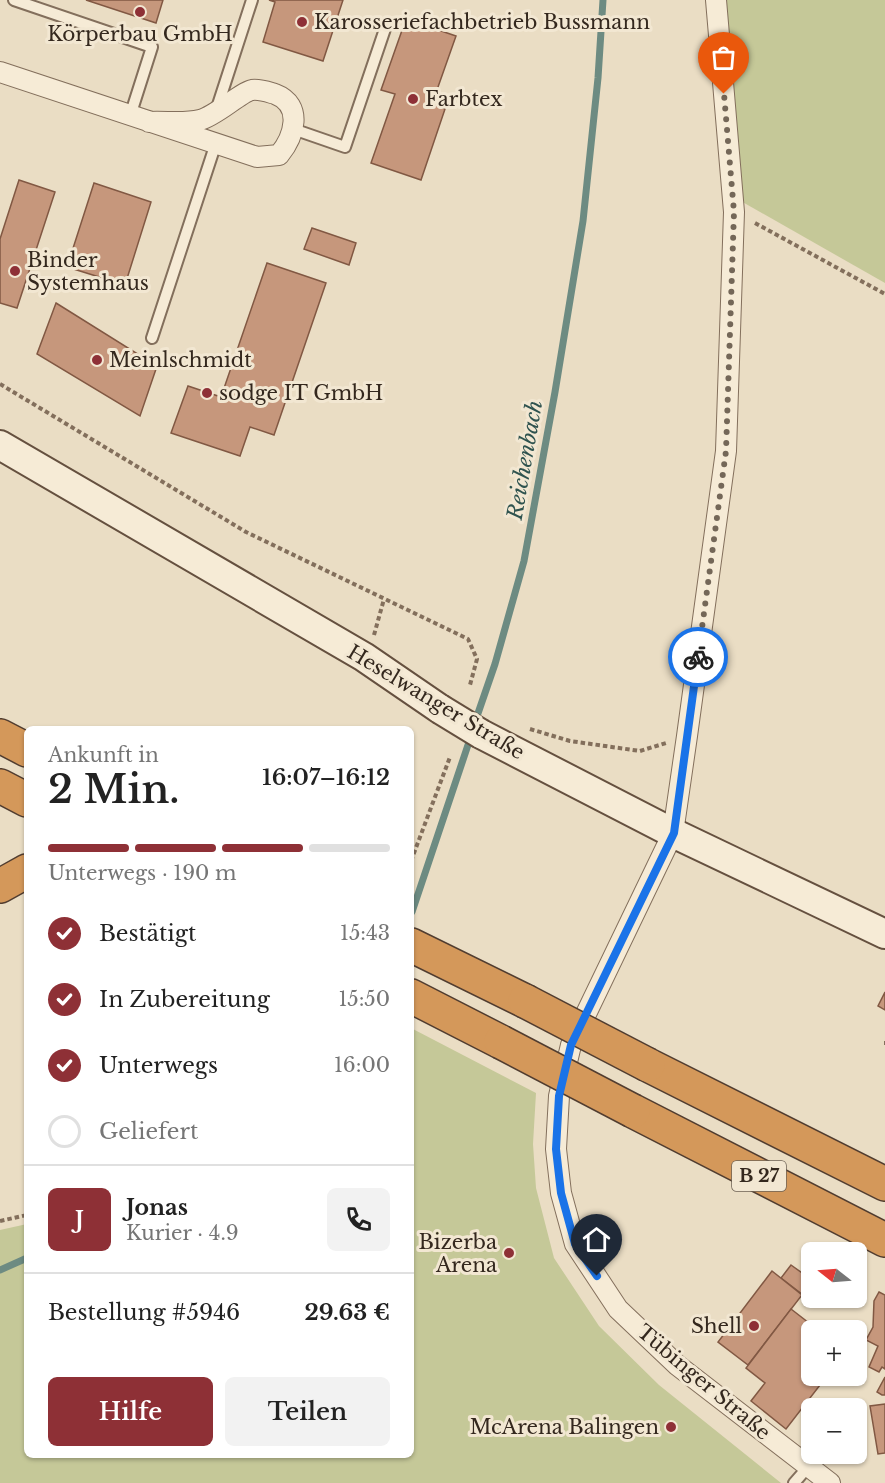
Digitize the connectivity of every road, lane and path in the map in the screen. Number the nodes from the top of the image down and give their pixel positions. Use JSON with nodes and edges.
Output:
{"nodes":[{"id":1,"x":14,"y":0,"type":"edge"},
{"id":2,"x":252,"y":0,"type":"edge"},
{"id":3,"x":716,"y":0,"type":"edge"},
{"id":4,"x":387,"y":23,"type":"dead end"},
{"id":5,"x":0,"y":72,"type":"edge"},
{"id":6,"x":216,"y":112,"type":"junction"},
{"id":7,"x":140,"y":119,"type":"junction"},
{"id":8,"x":293,"y":129,"type":"junction"},
{"id":9,"x":216,"y":143,"type":"junction"},
{"id":10,"x":734,"y":212,"type":"junction"},
{"id":11,"x":885,"y":294,"type":"edge"},
{"id":12,"x":152,"y":338,"type":"dead end"},
{"id":13,"x":0,"y":384,"type":"edge"},
{"id":14,"x":0,"y":445,"type":"edge"},
{"id":15,"x":384,"y":599,"type":"junction"},
{"id":16,"x":372,"y":643,"type":"dead end"},
{"id":17,"x":470,"y":685,"type":"dead end"},
{"id":18,"x":520,"y":725,"type":"dead end"},
{"id":19,"x":0,"y":736,"type":"edge"},
{"id":20,"x":687,"y":736,"type":"junction"},
{"id":21,"x":24,"y":748,"type":"edge"},
{"id":22,"x":450,"y":757,"type":"dead end"},
{"id":23,"x":0,"y":786,"type":"edge"},
{"id":24,"x":24,"y":798,"type":"edge"},
{"id":25,"x":674,"y":833,"type":"junction"},
{"id":26,"x":414,"y":853,"type":"edge"},
{"id":27,"x":24,"y":873,"type":"edge"},
{"id":28,"x":0,"y":886,"type":"edge"},
{"id":29,"x":885,"y":934,"type":"edge"},
{"id":30,"x":414,"y":946,"type":"edge"},
{"id":31,"x":414,"y":998,"type":"edge"},
{"id":32,"x":885,"y":1184,"type":"edge"},
{"id":33,"x":24,"y":1216,"type":"edge"},
{"id":34,"x":0,"y":1221,"type":"edge"},
{"id":35,"x":885,"y":1240,"type":"edge"},
{"id":36,"x":808,"y":1467,"type":"junction"},
{"id":37,"x":794,"y":1483,"type":"edge"},
{"id":38,"x":830,"y":1483,"type":"edge"}],
"edges":[{"from":1,"to":7,"type":"lane"},
{"from":2,"to":6,"type":"lane"},
{"from":3,"to":10,"type":"street","name":"Tübinger Straße"},
{"from":4,"to":8,"type":"lane"},
{"from":5,"to":7,"type":"street"},
{"from":6,"to":7,"type":"street"},
{"from":6,"to":8,"type":"street"},
{"from":7,"to":9,"type":"street"},
{"from":8,"to":9,"type":"street"},
{"from":9,"to":12,"type":"lane"},
{"from":10,"to":11,"type":"path"},
{"from":10,"to":20,"type":"street","name":"Tübinger Straße"},
{"from":13,"to":15,"type":"path"},
{"from":14,"to":25,"type":"street","name":"Heselwanger Straße","bridge":true},
{"from":15,"to":16,"type":"path"},
{"from":15,"to":17,"type":"path"},
{"from":18,"to":20,"type":"path"},
{"from":19,"to":21,"type":"highway"},
{"from":20,"to":25,"type":"street","name":"Tübinger Straße"},
{"from":22,"to":26,"type":"path"},
{"from":23,"to":24,"type":"highway"},
{"from":25,"to":29,"type":"street","name":"Heselwanger Straße"},
{"from":25,"to":36,"type":"street","name":"Tübinger Straße"},
{"from":27,"to":28,"type":"highway"},
{"from":30,"to":32,"type":"highway","number":"B 27","bridge":true},
{"from":31,"to":35,"type":"highway","number":"B 27","bridge":true},
{"from":33,"to":34,"type":"path"},
{"from":36,"to":37,"type":"lane"},
{"from":36,"to":38,"type":"street","name":"Tübinger Straße"}]}
